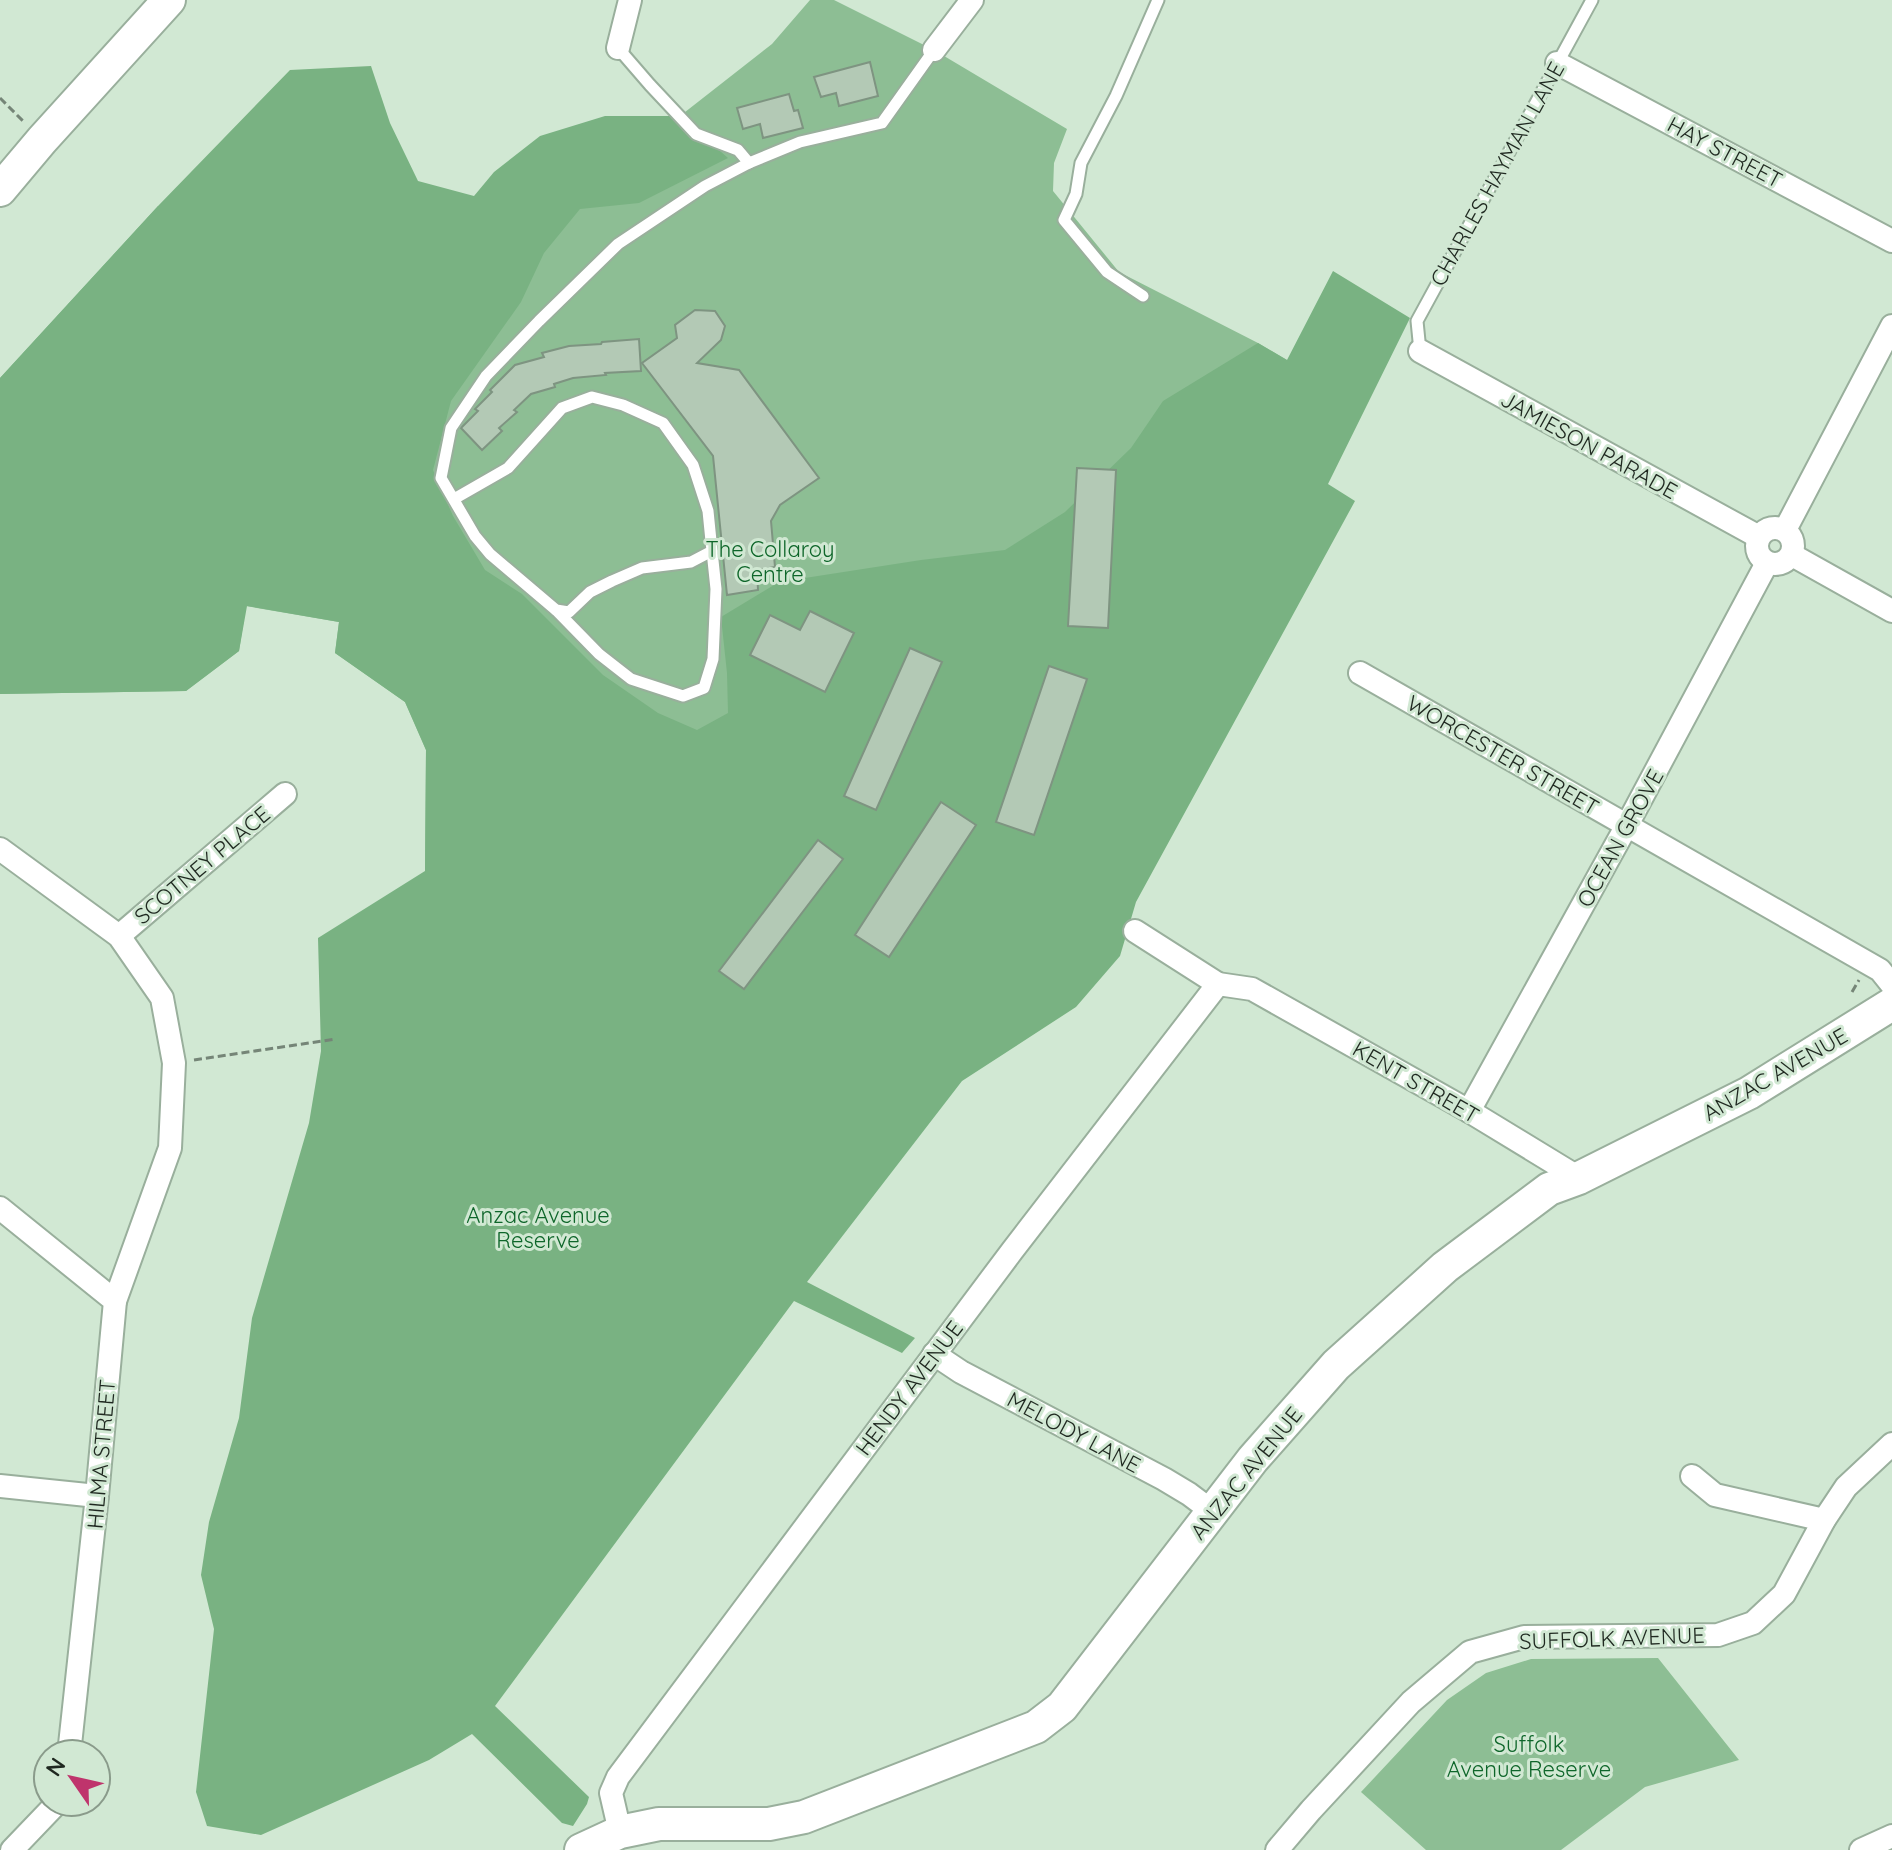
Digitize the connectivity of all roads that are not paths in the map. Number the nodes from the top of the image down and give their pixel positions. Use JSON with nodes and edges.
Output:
{"nodes":[{"id":1,"x":169,"y":0,"type":"edge"},
{"id":2,"x":630,"y":0,"type":"edge"},
{"id":3,"x":972,"y":0,"type":"edge"},
{"id":4,"x":1158,"y":0,"type":"edge"},
{"id":5,"x":1592,"y":0,"type":"edge"},
{"id":6,"x":618,"y":48,"type":"joint"},
{"id":7,"x":934,"y":50,"type":"joint"},
{"id":8,"x":1557,"y":63,"type":"junction"},
{"id":9,"x":749,"y":163,"type":"junction"},
{"id":10,"x":0,"y":190,"type":"edge"},
{"id":11,"x":1892,"y":241,"type":"edge"},
{"id":12,"x":1143,"y":296,"type":"dead end"},
{"id":13,"x":1892,"y":326,"type":"edge"},
{"id":14,"x":1420,"y":351,"type":"joint"},
{"id":15,"x":454,"y":499,"type":"junction"},
{"id":16,"x":1785,"y":530,"type":"junction"},
{"id":17,"x":1759,"y":537,"type":"junction"},
{"id":18,"x":712,"y":551,"type":"junction"},
{"id":19,"x":1792,"y":555,"type":"junction"},
{"id":20,"x":1767,"y":563,"type":"junction"},
{"id":21,"x":556,"y":610,"type":"junction"},
{"id":22,"x":1892,"y":611,"type":"edge"},
{"id":23,"x":1360,"y":673,"type":"dead end"},
{"id":24,"x":285,"y":794,"type":"dead end"},
{"id":25,"x":1627,"y":825,"type":"junction"},
{"id":26,"x":0,"y":849,"type":"edge"},
{"id":27,"x":1135,"y":931,"type":"dead end"},
{"id":28,"x":119,"y":936,"type":"junction"},
{"id":29,"x":1218,"y":984,"type":"junction"},
{"id":30,"x":1892,"y":985,"type":"edge"},
{"id":31,"x":1892,"y":1004,"type":"edge"},
{"id":32,"x":1469,"y":1111,"type":"junction"},
{"id":33,"x":1579,"y":1178,"type":"junction"},
{"id":34,"x":0,"y":1208,"type":"edge"},
{"id":35,"x":115,"y":1301,"type":"junction"},
{"id":36,"x":934,"y":1354,"type":"junction"},
{"id":37,"x":1892,"y":1444,"type":"edge"},
{"id":38,"x":1692,"y":1476,"type":"dead end"},
{"id":39,"x":0,"y":1486,"type":"edge"},
{"id":40,"x":97,"y":1496,"type":"junction"},
{"id":41,"x":1213,"y":1512,"type":"junction"},
{"id":42,"x":1824,"y":1520,"type":"junction"},
{"id":43,"x":71,"y":1738,"type":"edge"},
{"id":44,"x":43,"y":1818,"type":"edge"},
{"id":45,"x":620,"y":1832,"type":"junction"},
{"id":46,"x":1892,"y":1836,"type":"edge"},
{"id":47,"x":12,"y":1850,"type":"edge"},
{"id":48,"x":581,"y":1850,"type":"edge"},
{"id":49,"x":1277,"y":1850,"type":"edge"},
{"id":50,"x":1861,"y":1850,"type":"edge"}],
"edges":[{"from":1,"to":10,"type":"street"},
{"from":2,"to":6,"type":"street"},
{"from":3,"to":7,"type":"street"},
{"from":4,"to":12,"type":"lane"},
{"from":5,"to":8,"type":"lane","name":"CHARLES HAYMAN LANE"},
{"from":6,"to":9,"type":"lane"},
{"from":7,"to":9,"type":"lane"},
{"from":8,"to":11,"type":"street","name":"HAY STREET"},
{"from":8,"to":14,"type":"lane","name":"CHARLES HAYMAN LANE"},
{"from":9,"to":15,"type":"lane"},
{"from":13,"to":16,"type":"street"},
{"from":14,"to":17,"type":"street","name":"JAMIESON PARADE"},
{"from":15,"to":18,"type":"lane"},
{"from":15,"to":21,"type":"lane"},
{"from":16,"to":17,"type":"street"},
{"from":16,"to":19,"type":"street"},
{"from":17,"to":20,"type":"street"},
{"from":18,"to":21,"type":"lane"},
{"from":18,"to":21,"type":"lane"},
{"from":19,"to":20,"type":"street"},
{"from":19,"to":22,"type":"street"},
{"from":20,"to":25,"type":"street","name":"OCEAN GROVE"},
{"from":23,"to":25,"type":"street","name":"WORCESTER STREET"},
{"from":24,"to":28,"type":"street","name":"SCOTNEY PLACE"},
{"from":25,"to":30,"type":"street","name":"WORCESTER STREET"},
{"from":25,"to":32,"type":"street","name":"OCEAN GROVE"},
{"from":26,"to":28,"type":"street","name":"HILMA STREET"},
{"from":27,"to":29,"type":"street"},
{"from":28,"to":35,"type":"street","name":"HILMA STREET"},
{"from":29,"to":32,"type":"street","name":"KENT STREET"},
{"from":29,"to":36,"type":"street","name":"HENDY AVENUE"},
{"from":31,"to":33,"type":"street","name":"ANZAC AVENUE"},
{"from":32,"to":33,"type":"street","name":"KENT STREET"},
{"from":33,"to":41,"type":"street","name":"ANZAC AVENUE"},
{"from":34,"to":35,"type":"street"},
{"from":35,"to":40,"type":"street","name":"HILMA STREET"},
{"from":36,"to":41,"type":"street","name":"MELODY LANE"},
{"from":36,"to":45,"type":"street","name":"HENDY AVENUE"},
{"from":37,"to":42,"type":"street","name":"SUFFOLK AVENUE"},
{"from":38,"to":42,"type":"street"},
{"from":39,"to":40,"type":"street"},
{"from":40,"to":43,"type":"street","name":"HILMA STREET"},
{"from":41,"to":45,"type":"street","name":"ANZAC AVENUE"},
{"from":42,"to":49,"type":"street","name":"SUFFOLK AVENUE"},
{"from":44,"to":47,"type":"street"},
{"from":45,"to":48,"type":"street","name":"ANZAC AVENUE"},
{"from":46,"to":50,"type":"street"}]}
